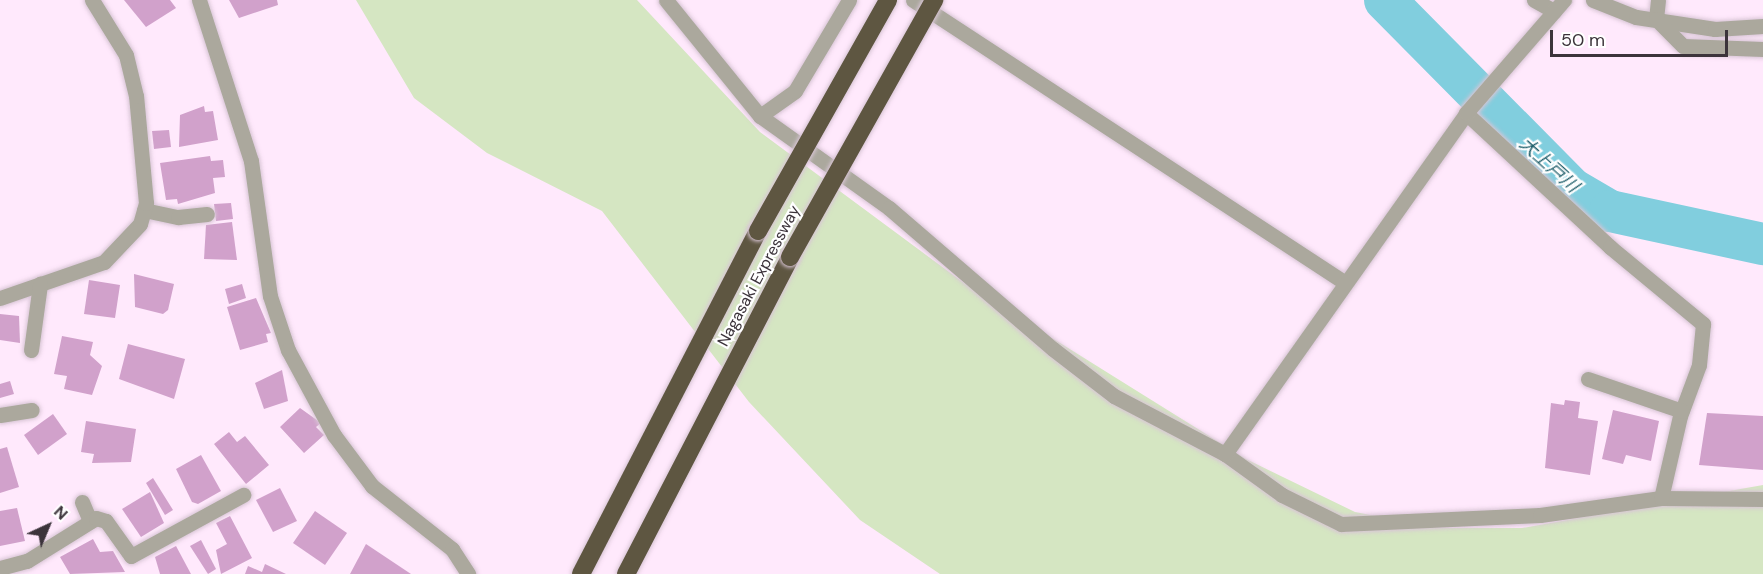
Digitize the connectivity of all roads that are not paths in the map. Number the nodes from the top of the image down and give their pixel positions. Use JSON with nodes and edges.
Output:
{"nodes":[{"id":1,"x":92,"y":0,"type":"edge"},
{"id":2,"x":199,"y":0,"type":"edge"},
{"id":3,"x":666,"y":0,"type":"edge"},
{"id":4,"x":849,"y":0,"type":"edge"},
{"id":5,"x":888,"y":0,"type":"edge"},
{"id":6,"x":914,"y":0,"type":"edge"},
{"id":7,"x":934,"y":0,"type":"edge"},
{"id":8,"x":1534,"y":0,"type":"edge"},
{"id":9,"x":1593,"y":0,"type":"edge"},
{"id":10,"x":1658,"y":0,"type":"edge"},
{"id":11,"x":1559,"y":6,"type":"edge"},
{"id":12,"x":1656,"y":19,"type":"junction"},
{"id":13,"x":1763,"y":26,"type":"edge"},
{"id":14,"x":1763,"y":49,"type":"edge"},
{"id":15,"x":1466,"y":113,"type":"junction"},
{"id":16,"x":760,"y":116,"type":"junction"},
{"id":17,"x":144,"y":210,"type":"junction"},
{"id":18,"x":207,"y":214,"type":"dead end"},
{"id":19,"x":1344,"y":282,"type":"junction"},
{"id":20,"x":40,"y":284,"type":"junction"},
{"id":21,"x":0,"y":298,"type":"edge"},
{"id":22,"x":31,"y":350,"type":"dead end"},
{"id":23,"x":1588,"y":379,"type":"dead end"},
{"id":24,"x":32,"y":410,"type":"dead end"},
{"id":25,"x":1682,"y":411,"type":"junction"},
{"id":26,"x":0,"y":415,"type":"edge"},
{"id":27,"x":1225,"y":454,"type":"junction"},
{"id":28,"x":243,"y":495,"type":"dead end"},
{"id":29,"x":1661,"y":498,"type":"junction"},
{"id":30,"x":1763,"y":499,"type":"edge"},
{"id":31,"x":82,"y":502,"type":"dead end"},
{"id":32,"x":90,"y":521,"type":"junction"},
{"id":33,"x":0,"y":568,"type":"edge"},
{"id":34,"x":468,"y":574,"type":"edge"},
{"id":35,"x":581,"y":574,"type":"edge"},
{"id":36,"x":626,"y":574,"type":"edge"}],
"edges":[{"from":1,"to":17,"type":"street"},
{"from":2,"to":34,"type":"street"},
{"from":3,"to":16,"type":"street"},
{"from":4,"to":16,"type":"street"},
{"from":5,"to":35,"type":"highway","name":"Nagasaki Expressway","bridge":true},
{"from":6,"to":19,"type":"street"},
{"from":7,"to":36,"type":"highway","name":"Nagasaki Expressway","bridge":true},
{"from":8,"to":11,"type":"street"},
{"from":9,"to":12,"type":"street"},
{"from":10,"to":12,"type":"street"},
{"from":11,"to":15,"type":"street"},
{"from":12,"to":13,"type":"street"},
{"from":12,"to":14,"type":"street"},
{"from":15,"to":19,"type":"street"},
{"from":15,"to":25,"type":"street"},
{"from":16,"to":27,"type":"street"},
{"from":17,"to":18,"type":"street"},
{"from":17,"to":20,"type":"street"},
{"from":19,"to":27,"type":"street"},
{"from":20,"to":21,"type":"street"},
{"from":20,"to":22,"type":"street"},
{"from":23,"to":25,"type":"street"},
{"from":24,"to":26,"type":"street"},
{"from":25,"to":29,"type":"street"},
{"from":27,"to":29,"type":"street"},
{"from":28,"to":32,"type":"street"},
{"from":29,"to":30,"type":"street"},
{"from":31,"to":32,"type":"street"},
{"from":32,"to":33,"type":"street"}]}
